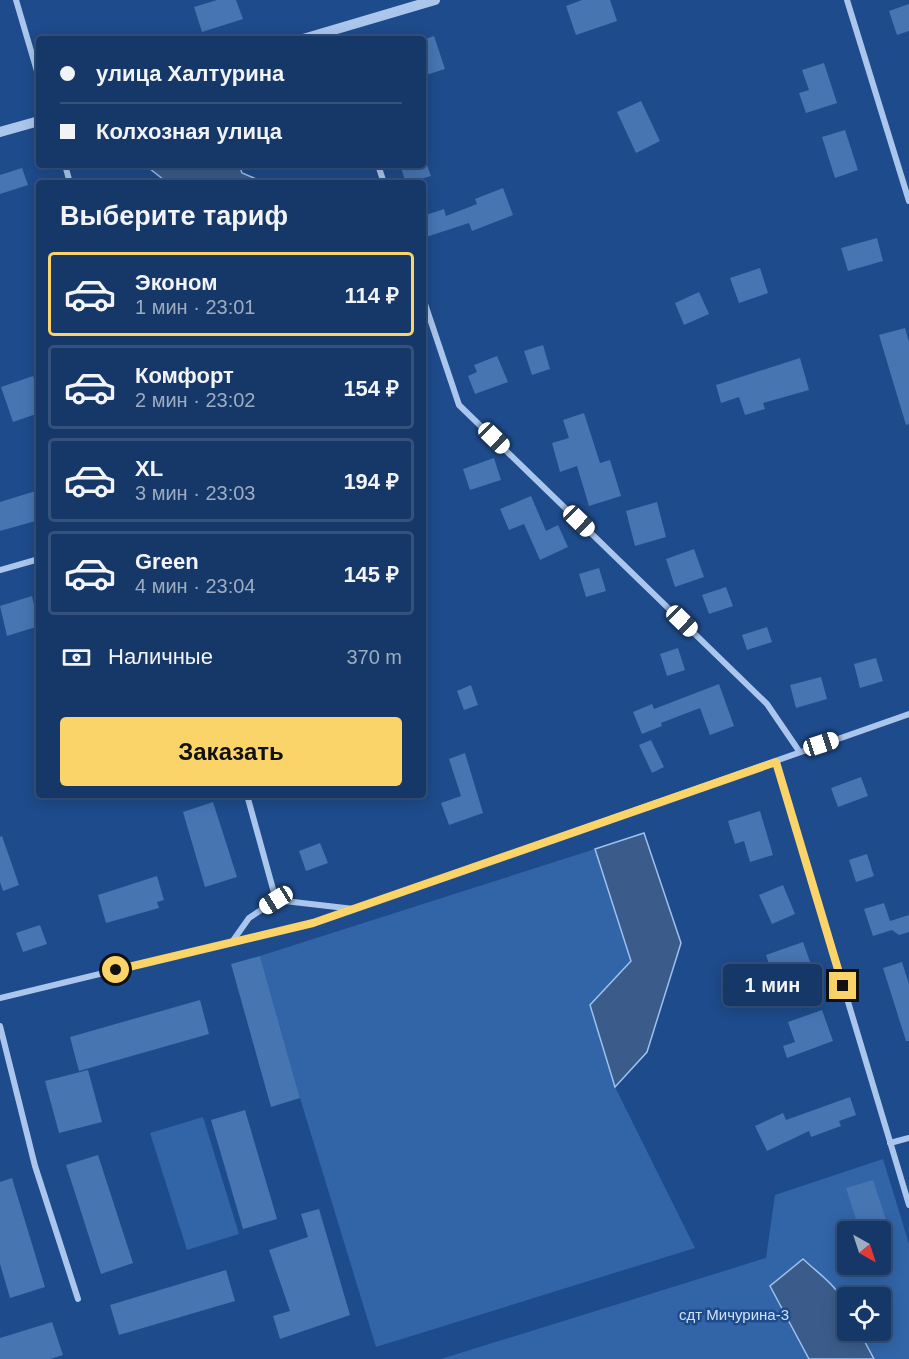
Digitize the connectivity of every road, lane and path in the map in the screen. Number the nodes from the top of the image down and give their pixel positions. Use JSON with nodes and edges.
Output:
{"nodes":[{"id":1,"x":16,"y":0,"type":"edge"},
{"id":2,"x":435,"y":0,"type":"edge"},
{"id":3,"x":847,"y":0,"type":"edge"},
{"id":4,"x":333,"y":35,"type":"edge"},
{"id":5,"x":36,"y":68,"type":"edge"},
{"id":6,"x":36,"y":122,"type":"edge"},
{"id":7,"x":0,"y":132,"type":"edge"},
{"id":8,"x":909,"y":201,"type":"edge"},
{"id":9,"x":426,"y":307,"type":"edge"},
{"id":10,"x":36,"y":560,"type":"edge"},
{"id":11,"x":0,"y":570,"type":"edge"},
{"id":12,"x":909,"y":714,"type":"edge"},
{"id":13,"x":798,"y":751,"type":"junction"},
{"id":14,"x":776,"y":762,"type":"junction"},
{"id":15,"x":248,"y":798,"type":"edge"},
{"id":16,"x":276,"y":900,"type":"junction"},
{"id":17,"x":354,"y":909,"type":"junction"},
{"id":18,"x":231,"y":942,"type":"junction"},
{"id":19,"x":0,"y":998,"type":"edge"},
{"id":20,"x":0,"y":1026,"type":"edge"},
{"id":21,"x":909,"y":1138,"type":"edge"},
{"id":22,"x":890,"y":1143,"type":"junction"},
{"id":23,"x":909,"y":1205,"type":"edge"},
{"id":24,"x":78,"y":1299,"type":"dead end"}],
"edges":[{"from":1,"to":5,"type":"street"},
{"from":2,"to":4,"type":"street"},
{"from":3,"to":8,"type":"street"},
{"from":6,"to":7,"type":"street"},
{"from":9,"to":13,"type":"street"},
{"from":10,"to":11,"type":"street"},
{"from":12,"to":13,"type":"street"},
{"from":13,"to":14,"type":"street"},
{"from":14,"to":17,"type":"street"},
{"from":14,"to":22,"type":"street"},
{"from":15,"to":16,"type":"street"},
{"from":16,"to":17,"type":"street"},
{"from":16,"to":18,"type":"street"},
{"from":17,"to":18,"type":"street"},
{"from":18,"to":19,"type":"street"},
{"from":20,"to":24,"type":"street"},
{"from":21,"to":22,"type":"street"},
{"from":22,"to":23,"type":"street"}]}
